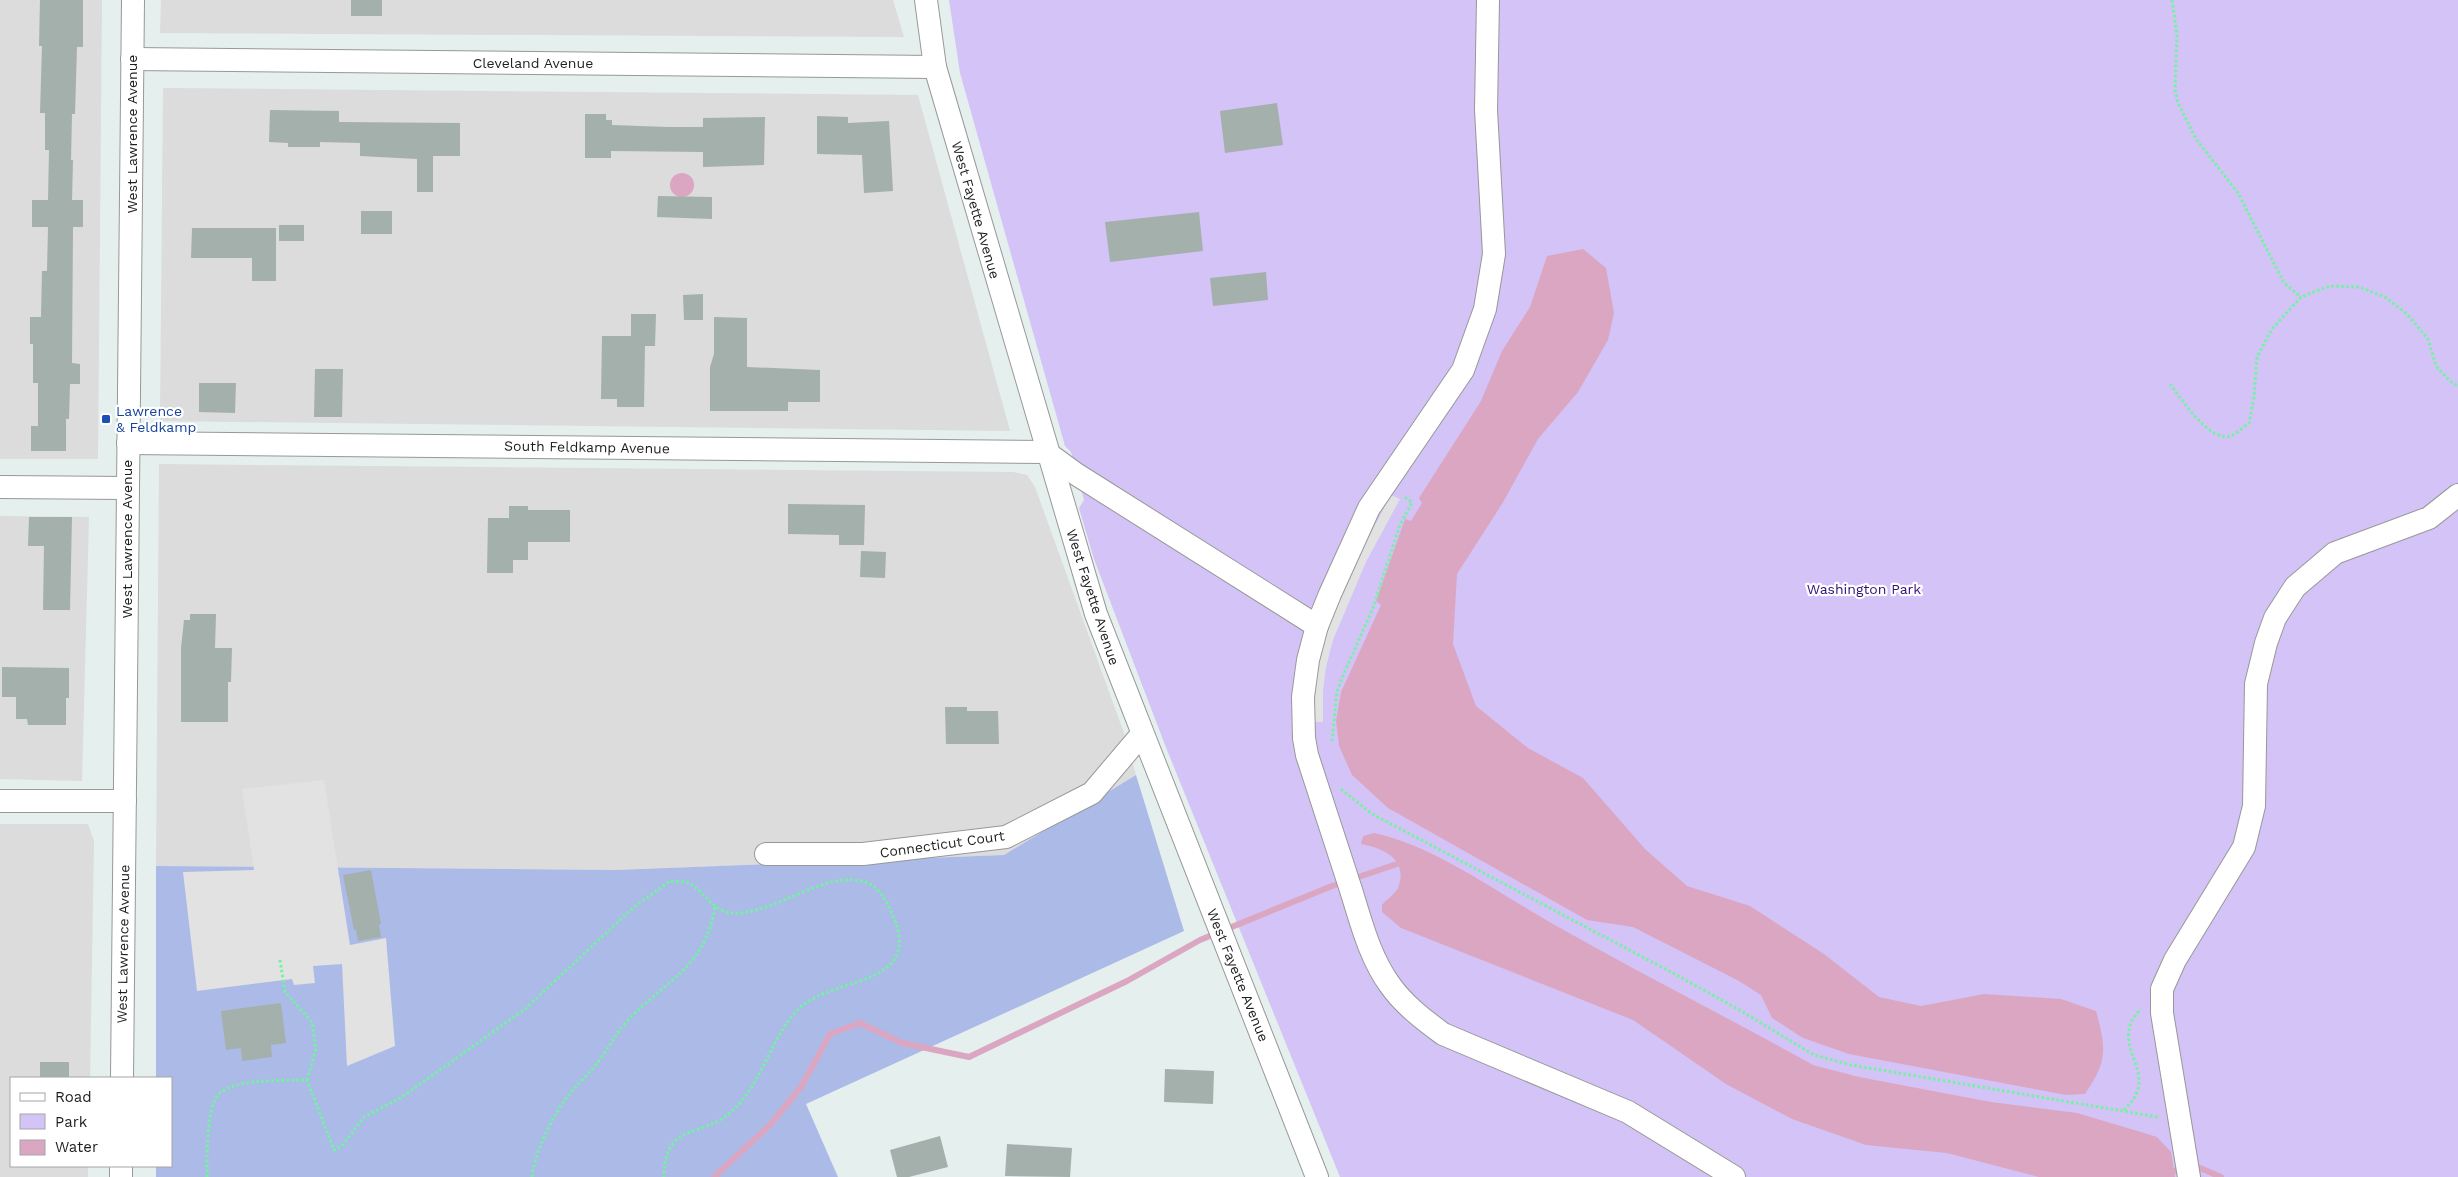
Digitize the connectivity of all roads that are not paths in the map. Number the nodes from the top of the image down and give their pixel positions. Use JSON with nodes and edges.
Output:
{"nodes":[{"id":1,"x":133,"y":0,"type":"edge"},
{"id":2,"x":926,"y":0,"type":"edge"},
{"id":3,"x":1488,"y":0,"type":"edge"},
{"id":4,"x":132,"y":59,"type":"junction"},
{"id":5,"x":935,"y":67,"type":"junction"},
{"id":6,"x":128,"y":443,"type":"junction"},
{"id":7,"x":1046,"y":452,"type":"junction"},
{"id":8,"x":0,"y":487,"type":"edge"},
{"id":9,"x":127,"y":488,"type":"junction"},
{"id":10,"x":2458,"y":496,"type":"edge"},
{"id":11,"x":1317,"y":626,"type":"junction"},
{"id":12,"x":1142,"y":734,"type":"junction"},
{"id":13,"x":0,"y":801,"type":"edge"},
{"id":14,"x":125,"y":801,"type":"junction"},
{"id":15,"x":766,"y":854,"type":"dead end"},
{"id":16,"x":122,"y":1077,"type":"edge"},
{"id":17,"x":1317,"y":1177,"type":"edge"},
{"id":18,"x":1734,"y":1177,"type":"edge"},
{"id":19,"x":2189,"y":1177,"type":"edge"}],
"edges":[{"from":1,"to":4,"type":"street","name":"West Lawrence Avenue"},
{"from":2,"to":5,"type":"street","name":"West Fayette Avenue"},
{"from":3,"to":11,"type":"street"},
{"from":4,"to":5,"type":"street","name":"Cleveland Avenue"},
{"from":4,"to":6,"type":"street","name":"West Lawrence Avenue"},
{"from":5,"to":7,"type":"street","name":"West Fayette Avenue"},
{"from":6,"to":7,"type":"street","name":"South Feldkamp Avenue"},
{"from":6,"to":9,"type":"street","name":"West Lawrence Avenue"},
{"from":7,"to":11,"type":"street"},
{"from":7,"to":12,"type":"street","name":"West Fayette Avenue"},
{"from":8,"to":9,"type":"street"},
{"from":9,"to":14,"type":"street","name":"West Lawrence Avenue"},
{"from":10,"to":19,"type":"street"},
{"from":11,"to":18,"type":"street"},
{"from":12,"to":15,"type":"street","name":"Connecticut Court"},
{"from":12,"to":17,"type":"street","name":"West Fayette Avenue"},
{"from":13,"to":14,"type":"street"},
{"from":14,"to":16,"type":"street","name":"West Lawrence Avenue"}]}
